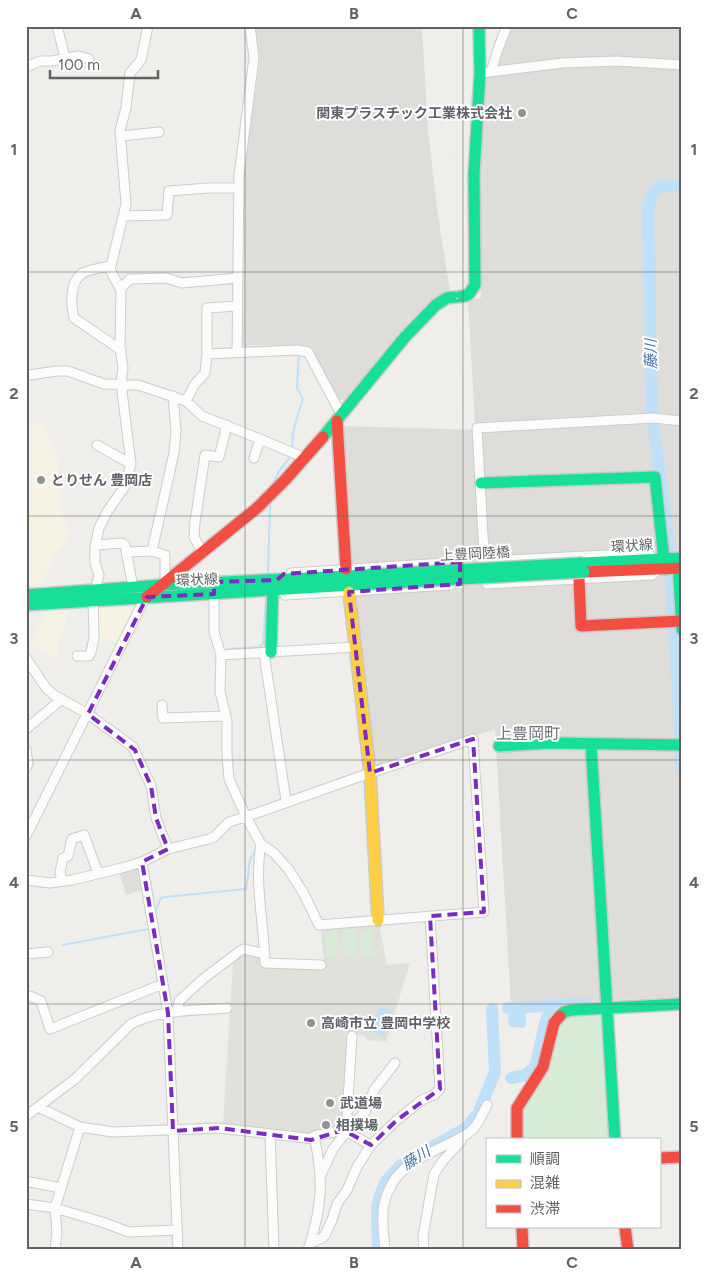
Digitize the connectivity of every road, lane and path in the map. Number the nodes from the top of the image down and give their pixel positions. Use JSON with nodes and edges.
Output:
{"nodes":[{"id":1,"x":57,"y":26,"type":"edge"},
{"id":2,"x":148,"y":26,"type":"edge"},
{"id":3,"x":250,"y":26,"type":"edge"},
{"id":4,"x":479,"y":26,"type":"edge"},
{"id":5,"x":507,"y":26,"type":"edge"},
{"id":6,"x":65,"y":58,"type":"junction"},
{"id":7,"x":89,"y":59,"type":"dead end"},
{"id":8,"x":682,"y":65,"type":"edge"},
{"id":9,"x":26,"y":67,"type":"edge"},
{"id":10,"x":486,"y":72,"type":"junction"},
{"id":11,"x":159,"y":132,"type":"dead end"},
{"id":12,"x":120,"y":136,"type":"junction"},
{"id":13,"x":238,"y":188,"type":"junction"},
{"id":14,"x":123,"y":216,"type":"junction"},
{"id":15,"x":110,"y":266,"type":"junction"},
{"id":16,"x":238,"y":278,"type":"junction"},
{"id":17,"x":121,"y":290,"type":"junction"},
{"id":18,"x":238,"y":306,"type":"junction"},
{"id":19,"x":121,"y":350,"type":"junction"},
{"id":20,"x":237,"y":352,"type":"junction"},
{"id":21,"x":207,"y":354,"type":"junction"},
{"id":22,"x":30,"y":375,"type":"dead end"},
{"id":23,"x":122,"y":383,"type":"junction"},
{"id":24,"x":173,"y":396,"type":"junction"},
{"id":25,"x":186,"y":401,"type":"junction"},
{"id":26,"x":339,"y":418,"type":"junction"},
{"id":27,"x":682,"y":420,"type":"edge"},
{"id":28,"x":227,"y":425,"type":"junction"},
{"id":29,"x":260,"y":439,"type":"junction"},
{"id":30,"x":96,"y":445,"type":"dead end"},
{"id":31,"x":254,"y":458,"type":"dead end"},
{"id":32,"x":306,"y":458,"type":"junction"},
{"id":33,"x":131,"y":464,"type":"junction"},
{"id":34,"x":481,"y":483,"type":"junction"},
{"id":35,"x":96,"y":545,"type":"junction"},
{"id":36,"x":152,"y":551,"type":"junction"},
{"id":37,"x":127,"y":552,"type":"junction"},
{"id":38,"x":203,"y":553,"type":"junction"},
{"id":39,"x":486,"y":561,"type":"junction"},
{"id":40,"x":680,"y":563,"type":"edge"},
{"id":41,"x":661,"y":564,"type":"junction"},
{"id":42,"x":582,"y":568,"type":"junction"},
{"id":43,"x":346,"y":569,"type":"junction"},
{"id":44,"x":368,"y":580,"type":"joint"},
{"id":45,"x":167,"y":582,"type":"junction"},
{"id":46,"x":277,"y":585,"type":"junction"},
{"id":47,"x":133,"y":587,"type":"junction"},
{"id":48,"x":214,"y":588,"type":"junction"},
{"id":49,"x":350,"y":592,"type":"junction"},
{"id":50,"x":26,"y":595,"type":"edge"},
{"id":51,"x":94,"y":595,"type":"junction"},
{"id":52,"x":147,"y":597,"type":"junction"},
{"id":53,"x":26,"y":605,"type":"edge"},
{"id":54,"x":681,"y":621,"type":"edge"},
{"id":55,"x":682,"y":630,"type":"edge"},
{"id":56,"x":355,"y":647,"type":"junction"},
{"id":57,"x":267,"y":653,"type":"junction"},
{"id":58,"x":221,"y":655,"type":"junction"},
{"id":59,"x":77,"y":656,"type":"dead end"},
{"id":60,"x":26,"y":658,"type":"edge"},
{"id":61,"x":62,"y":699,"type":"junction"},
{"id":62,"x":162,"y":705,"type":"dead end"},
{"id":63,"x":88,"y":714,"type":"junction"},
{"id":64,"x":226,"y":716,"type":"junction"},
{"id":65,"x":26,"y":729,"type":"edge"},
{"id":66,"x":592,"y":744,"type":"junction"},
{"id":67,"x":682,"y":745,"type":"edge"},
{"id":68,"x":499,"y":746,"type":"dead end"},
{"id":69,"x":26,"y":750,"type":"edge"},
{"id":70,"x":26,"y":768,"type":"edge"},
{"id":71,"x":370,"y":773,"type":"junction"},
{"id":72,"x":286,"y":802,"type":"junction"},
{"id":73,"x":246,"y":817,"type":"junction"},
{"id":74,"x":26,"y":836,"type":"edge"},
{"id":75,"x":261,"y":844,"type":"junction"},
{"id":76,"x":168,"y":849,"type":"junction"},
{"id":77,"x":142,"y":862,"type":"junction"},
{"id":78,"x":98,"y":873,"type":"junction"},
{"id":79,"x":26,"y":880,"type":"edge"},
{"id":80,"x":62,"y":881,"type":"junction"},
{"id":81,"x":430,"y":916,"type":"junction"},
{"id":82,"x":378,"y":920,"type":"junction"},
{"id":83,"x":48,"y":952,"type":"dead end"},
{"id":84,"x":26,"y":954,"type":"edge"},
{"id":85,"x":265,"y":954,"type":"junction"},
{"id":86,"x":321,"y":964,"type":"dead end"},
{"id":87,"x":164,"y":984,"type":"junction"},
{"id":88,"x":30,"y":996,"type":"dead end"},
{"id":89,"x":682,"y":1004,"type":"edge"},
{"id":90,"x":227,"y":1008,"type":"dead end"},
{"id":91,"x":607,"y":1008,"type":"junction"},
{"id":92,"x":172,"y":1013,"type":"junction"},
{"id":93,"x":352,"y":1036,"type":"dead end"},
{"id":94,"x":395,"y":1063,"type":"dead end"},
{"id":95,"x":487,"y":1104,"type":"dead end"},
{"id":96,"x":38,"y":1107,"type":"junction"},
{"id":97,"x":26,"y":1116,"type":"edge"},
{"id":98,"x":80,"y":1127,"type":"junction"},
{"id":99,"x":173,"y":1130,"type":"junction"},
{"id":100,"x":346,"y":1132,"type":"junction"},
{"id":101,"x":270,"y":1134,"type":"junction"},
{"id":102,"x":466,"y":1136,"type":"junction"},
{"id":103,"x":517,"y":1138,"type":"edge"},
{"id":104,"x":615,"y":1138,"type":"edge"},
{"id":105,"x":314,"y":1139,"type":"junction"},
{"id":106,"x":371,"y":1145,"type":"junction"},
{"id":107,"x":682,"y":1157,"type":"edge"},
{"id":108,"x":660,"y":1158,"type":"edge"},
{"id":109,"x":321,"y":1175,"type":"junction"},
{"id":110,"x":26,"y":1183,"type":"edge"},
{"id":111,"x":61,"y":1188,"type":"junction"},
{"id":112,"x":26,"y":1204,"type":"edge"},
{"id":113,"x":55,"y":1208,"type":"junction"},
{"id":114,"x":522,"y":1228,"type":"edge"},
{"id":115,"x":625,"y":1228,"type":"edge"},
{"id":116,"x":177,"y":1230,"type":"junction"},
{"id":117,"x":309,"y":1246,"type":"edge"},
{"id":118,"x":55,"y":1250,"type":"edge"},
{"id":119,"x":178,"y":1250,"type":"edge"},
{"id":120,"x":274,"y":1250,"type":"edge"},
{"id":121,"x":385,"y":1250,"type":"edge"},
{"id":122,"x":424,"y":1250,"type":"edge"},
{"id":123,"x":523,"y":1250,"type":"edge"},
{"id":124,"x":628,"y":1250,"type":"edge"}],
"edges":[{"from":1,"to":6,"type":"street"},
{"from":2,"to":12,"type":"street"},
{"from":3,"to":13,"type":"street"},
{"from":4,"to":10,"type":"street"},
{"from":5,"to":10,"type":"street"},
{"from":6,"to":7,"type":"street"},
{"from":6,"to":9,"type":"street"},
{"from":8,"to":10,"type":"street"},
{"from":10,"to":26,"type":"street"},
{"from":11,"to":12,"type":"street"},
{"from":12,"to":14,"type":"street"},
{"from":13,"to":14,"type":"street"},
{"from":13,"to":16,"type":"street"},
{"from":14,"to":15,"type":"street"},
{"from":15,"to":17,"type":"street"},
{"from":15,"to":19,"type":"street"},
{"from":16,"to":17,"type":"street"},
{"from":16,"to":18,"type":"street"},
{"from":17,"to":19,"type":"street"},
{"from":18,"to":20,"type":"street"},
{"from":18,"to":21,"type":"street"},
{"from":19,"to":23,"type":"street"},
{"from":20,"to":21,"type":"street"},
{"from":20,"to":26,"type":"street"},
{"from":21,"to":25,"type":"street"},
{"from":22,"to":23,"type":"street"},
{"from":23,"to":24,"type":"street"},
{"from":23,"to":33,"type":"street"},
{"from":24,"to":25,"type":"street"},
{"from":24,"to":36,"type":"street"},
{"from":25,"to":28,"type":"street"},
{"from":26,"to":32,"type":"street"},
{"from":26,"to":43,"type":"street"},
{"from":27,"to":34,"type":"street"},
{"from":28,"to":29,"type":"street"},
{"from":28,"to":38,"type":"street"},
{"from":29,"to":31,"type":"street"},
{"from":29,"to":32,"type":"street"},
{"from":30,"to":33,"type":"street"},
{"from":32,"to":38,"type":"street"},
{"from":33,"to":35,"type":"street"},
{"from":34,"to":39,"type":"street"},
{"from":34,"to":41,"type":"street"},
{"from":35,"to":37,"type":"street"},
{"from":35,"to":51,"type":"street"},
{"from":36,"to":37,"type":"street"},
{"from":36,"to":45,"type":"street"},
{"from":37,"to":47,"type":"street"},
{"from":38,"to":45,"type":"street"},
{"from":39,"to":42,"type":"street"},
{"from":39,"to":42,"type":"street"},
{"from":40,"to":41,"type":"street","name":"環状線"},
{"from":40,"to":54,"type":"street"},
{"from":41,"to":42,"type":"street","name":"環状線"},
{"from":41,"to":42,"type":"street"},
{"from":42,"to":44,"type":"street","name":"上豊岡陸橋","bridge":true},
{"from":42,"to":54,"type":"street"},
{"from":43,"to":46,"type":"street"},
{"from":43,"to":49,"type":"street"},
{"from":44,"to":46,"type":"street","name":"環状線"},
{"from":45,"to":47,"type":"street","name":"環状線"},
{"from":45,"to":48,"type":"street","name":"環状線"},
{"from":45,"to":52,"type":"street"},
{"from":46,"to":48,"type":"street","name":"環状線"},
{"from":46,"to":49,"type":"street"},
{"from":46,"to":57,"type":"street"},
{"from":47,"to":51,"type":"street","name":"環状線"},
{"from":48,"to":52,"type":"street","name":"環状線"},
{"from":48,"to":58,"type":"street"},
{"from":49,"to":56,"type":"street"},
{"from":50,"to":51,"type":"street","name":"環状線"},
{"from":51,"to":52,"type":"street","name":"環状線"},
{"from":51,"to":53,"type":"street","name":"環状線"},
{"from":51,"to":59,"type":"street"},
{"from":52,"to":63,"type":"street"},
{"from":54,"to":55,"type":"street"},
{"from":56,"to":57,"type":"street"},
{"from":56,"to":71,"type":"street"},
{"from":57,"to":58,"type":"street"},
{"from":57,"to":72,"type":"street"},
{"from":58,"to":64,"type":"street"},
{"from":60,"to":61,"type":"street"},
{"from":61,"to":63,"type":"street"},
{"from":61,"to":65,"type":"street"},
{"from":62,"to":64,"type":"street"},
{"from":63,"to":74,"type":"street"},
{"from":63,"to":76,"type":"street"},
{"from":64,"to":73,"type":"street"},
{"from":66,"to":67,"type":"street"},
{"from":66,"to":68,"type":"street"},
{"from":66,"to":91,"type":"street"},
{"from":69,"to":70,"type":"street"},
{"from":71,"to":72,"type":"street"},
{"from":71,"to":81,"type":"street"},
{"from":71,"to":82,"type":"street"},
{"from":72,"to":73,"type":"street"},
{"from":73,"to":75,"type":"street"},
{"from":73,"to":76,"type":"street"},
{"from":75,"to":82,"type":"street"},
{"from":75,"to":85,"type":"street"},
{"from":76,"to":77,"type":"street"},
{"from":77,"to":78,"type":"street"},
{"from":77,"to":87,"type":"street"},
{"from":78,"to":80,"type":"street"},
{"from":78,"to":80,"type":"street"},
{"from":79,"to":80,"type":"street"},
{"from":81,"to":82,"type":"street"},
{"from":81,"to":106,"type":"street"},
{"from":83,"to":84,"type":"street"},
{"from":85,"to":86,"type":"street"},
{"from":85,"to":92,"type":"street"},
{"from":87,"to":88,"type":"street"},
{"from":87,"to":92,"type":"street"},
{"from":89,"to":91,"type":"street"},
{"from":90,"to":92,"type":"street"},
{"from":91,"to":103,"type":"street"},
{"from":91,"to":104,"type":"street"},
{"from":92,"to":96,"type":"street"},
{"from":92,"to":99,"type":"street"},
{"from":93,"to":100,"type":"street"},
{"from":94,"to":100,"type":"street"},
{"from":95,"to":102,"type":"street"},
{"from":96,"to":97,"type":"street"},
{"from":96,"to":98,"type":"street"},
{"from":98,"to":99,"type":"street"},
{"from":98,"to":111,"type":"street"},
{"from":99,"to":101,"type":"street"},
{"from":99,"to":116,"type":"street"},
{"from":100,"to":105,"type":"street"},
{"from":100,"to":106,"type":"street"},
{"from":100,"to":109,"type":"street"},
{"from":101,"to":105,"type":"street"},
{"from":101,"to":120,"type":"street"},
{"from":102,"to":121,"type":"street"},
{"from":102,"to":122,"type":"street"},
{"from":105,"to":109,"type":"street"},
{"from":106,"to":117,"type":"street"},
{"from":107,"to":108,"type":"street"},
{"from":109,"to":117,"type":"street"},
{"from":110,"to":111,"type":"street"},
{"from":111,"to":113,"type":"street"},
{"from":112,"to":113,"type":"street"},
{"from":113,"to":116,"type":"street"},
{"from":113,"to":118,"type":"street"},
{"from":114,"to":123,"type":"street"},
{"from":115,"to":124,"type":"street"},
{"from":116,"to":119,"type":"street"}]}
